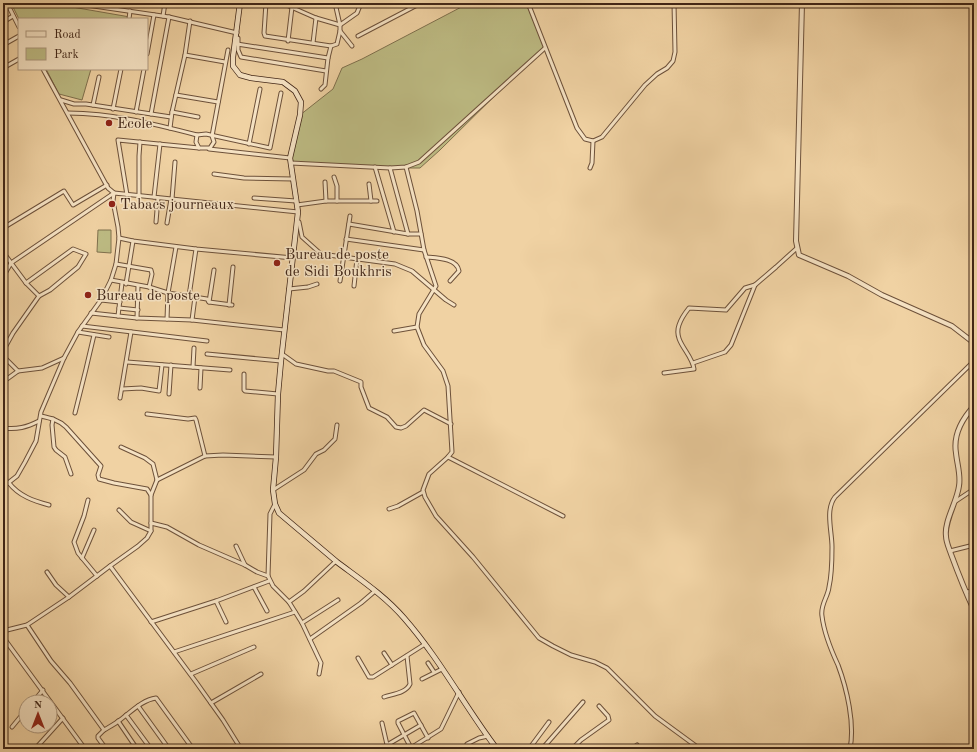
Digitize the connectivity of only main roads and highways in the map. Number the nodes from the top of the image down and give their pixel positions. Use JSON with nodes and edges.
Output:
{"nodes":[{"id":1,"x":240,"y":3,"type":"edge"},
{"id":2,"x":497,"y":749,"type":"edge"}],
"edges":[{"from":1,"to":2,"type":"main road"}]}
